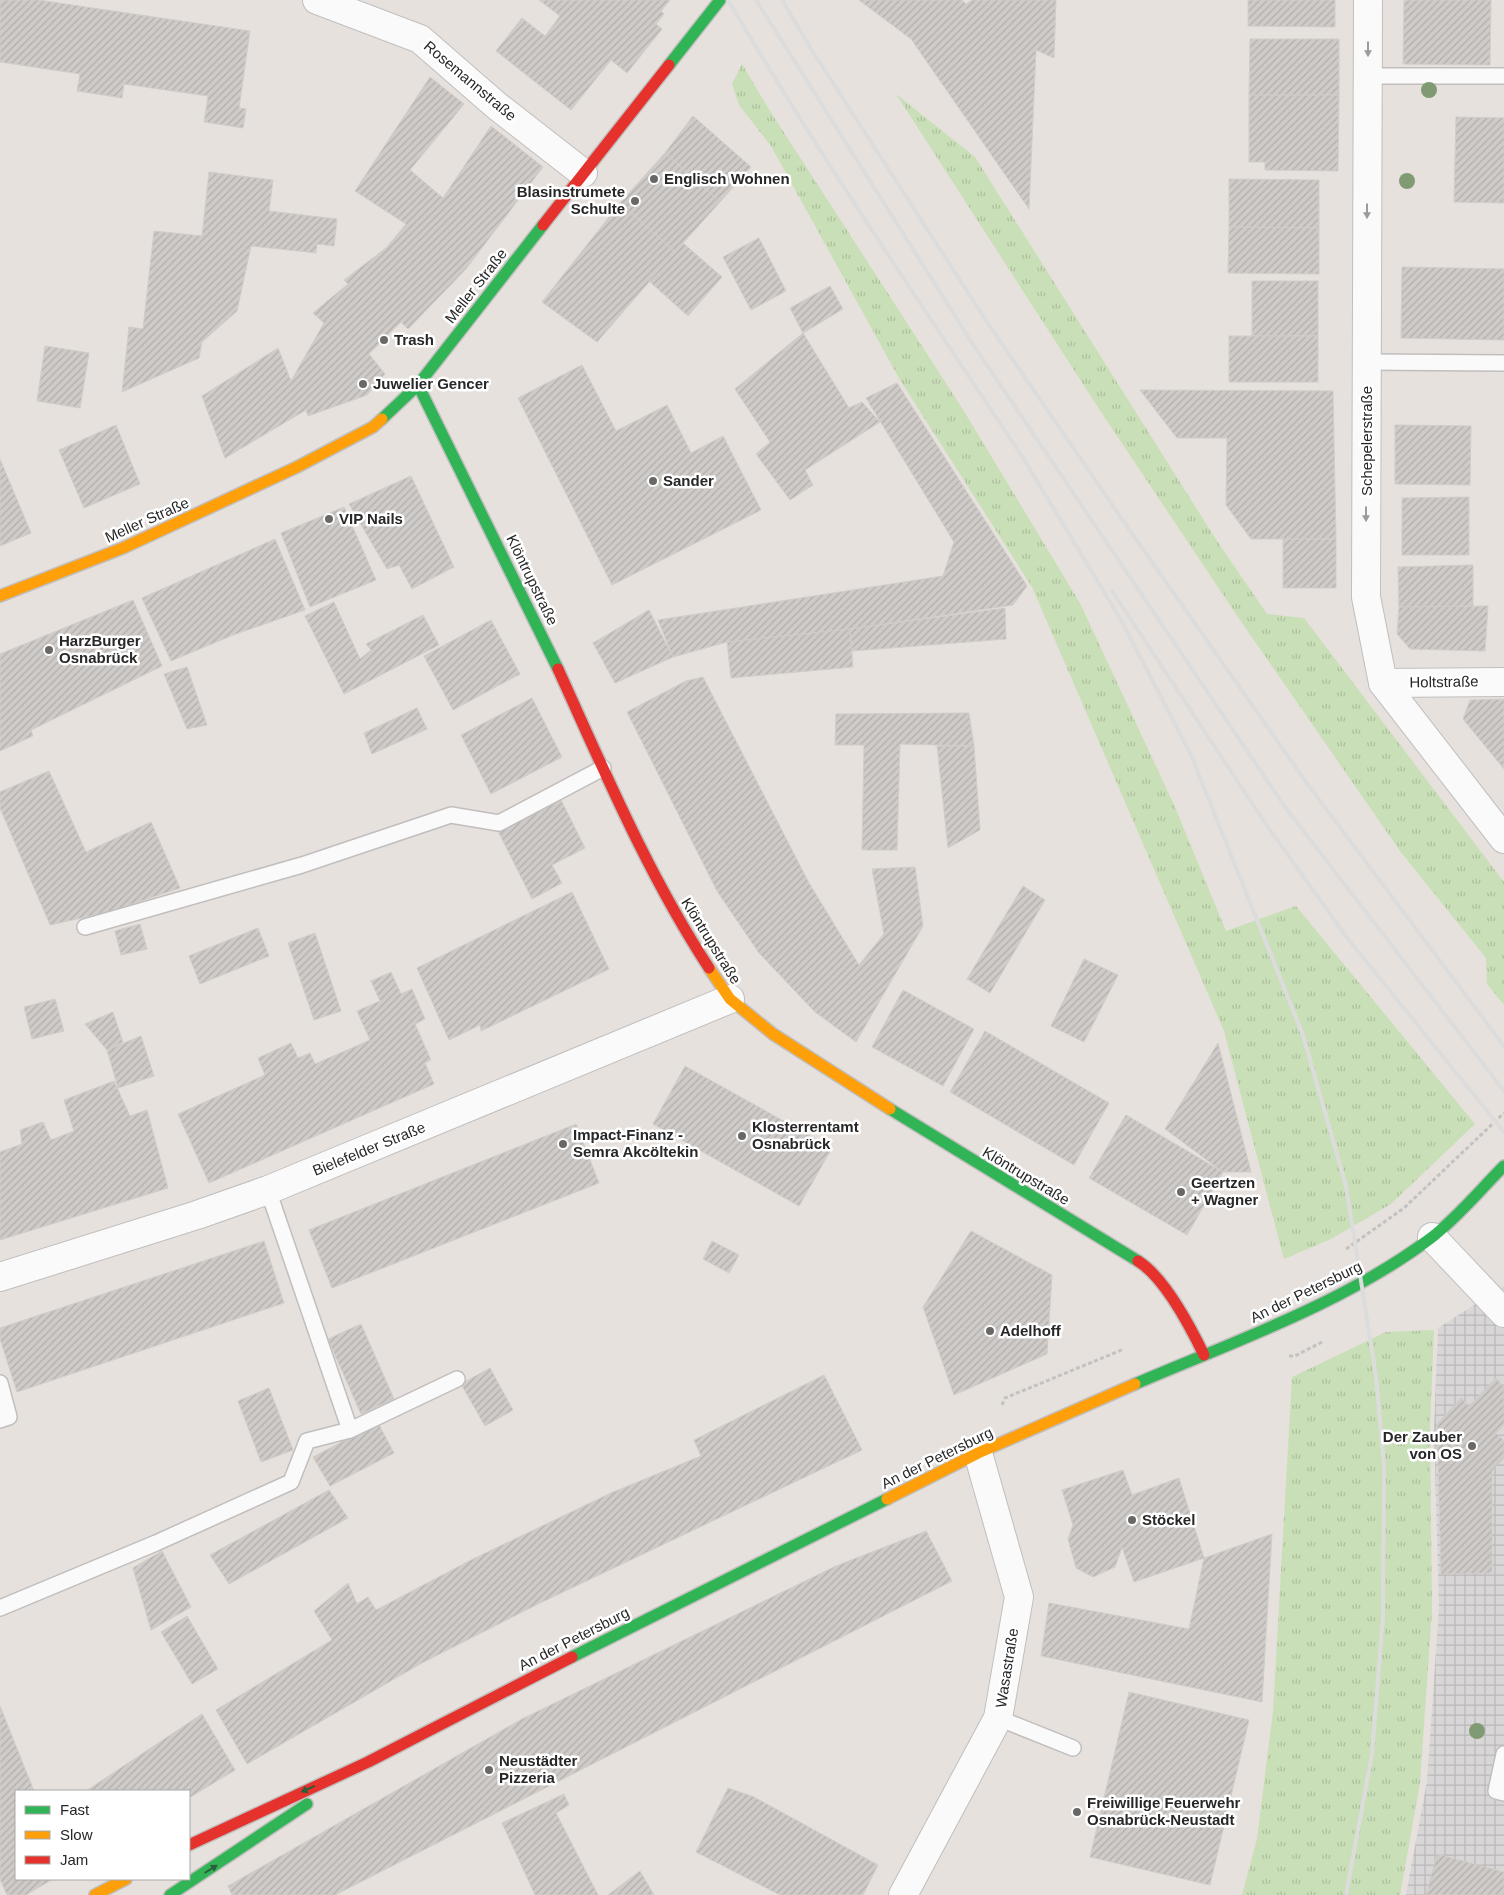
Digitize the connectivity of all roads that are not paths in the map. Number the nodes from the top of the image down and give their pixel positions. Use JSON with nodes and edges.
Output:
{"nodes":[{"id":1,"x":317,"y":0,"type":"edge"},
{"id":2,"x":720,"y":0,"type":"edge"},
{"id":3,"x":1368,"y":0,"type":"edge"},
{"id":4,"x":1368,"y":76,"type":"junction"},
{"id":5,"x":1504,"y":76,"type":"edge"},
{"id":6,"x":583,"y":172,"type":"junction"},
{"id":7,"x":1367,"y":362,"type":"junction"},
{"id":8,"x":1504,"y":364,"type":"edge"},
{"id":9,"x":418,"y":385,"type":"junction"},
{"id":10,"x":0,"y":596,"type":"edge"},
{"id":11,"x":1504,"y":682,"type":"edge"},
{"id":12,"x":1383,"y":683,"type":"junction"},
{"id":13,"x":603,"y":768,"type":"junction"},
{"id":14,"x":1504,"y":839,"type":"edge"},
{"id":15,"x":85,"y":927,"type":"dead end"},
{"id":16,"x":730,"y":999,"type":"junction"},
{"id":17,"x":1504,"y":1166,"type":"edge"},
{"id":18,"x":268,"y":1190,"type":"junction"},
{"id":19,"x":1432,"y":1236,"type":"junction"},
{"id":20,"x":0,"y":1277,"type":"edge"},
{"id":21,"x":1504,"y":1313,"type":"edge"},
{"id":22,"x":1204,"y":1355,"type":"junction"},
{"id":23,"x":457,"y":1379,"type":"dead end"},
{"id":24,"x":0,"y":1383,"type":"edge"},
{"id":25,"x":0,"y":1420,"type":"edge"},
{"id":26,"x":350,"y":1430,"type":"junction"},
{"id":27,"x":978,"y":1453,"type":"junction"},
{"id":28,"x":0,"y":1608,"type":"edge"},
{"id":29,"x":998,"y":1718,"type":"junction"},
{"id":30,"x":1072,"y":1748,"type":"dead end"},
{"id":31,"x":1504,"y":1754,"type":"edge"},
{"id":32,"x":368,"y":1762,"type":"junction"},
{"id":33,"x":1504,"y":1793,"type":"edge"},
{"id":34,"x":190,"y":1845,"type":"edge"},
{"id":35,"x":124,"y":1880,"type":"edge"},
{"id":36,"x":95,"y":1895,"type":"edge"},
{"id":37,"x":170,"y":1895,"type":"edge"},
{"id":38,"x":903,"y":1895,"type":"edge"}],
"edges":[{"from":1,"to":6,"type":"street","name":"Rosemannstraße"},
{"from":2,"to":6,"type":"street","name":"Meller Straße"},
{"from":3,"to":4,"type":"street","name":"Schepelerstraße","one_way":true},
{"from":4,"to":5,"type":"lane"},
{"from":4,"to":7,"type":"street","name":"Schepelerstraße","one_way":true},
{"from":6,"to":9,"type":"street","name":"Meller Straße"},
{"from":7,"to":8,"type":"lane"},
{"from":7,"to":12,"type":"street","name":"Schepelerstraße","one_way":true},
{"from":9,"to":10,"type":"street","name":"Meller Straße"},
{"from":9,"to":13,"type":"street","name":"Klöntrupstraße"},
{"from":11,"to":12,"type":"street","name":"Holtstraße"},
{"from":12,"to":14,"type":"street","name":"Schepelerstraße"},
{"from":13,"to":15,"type":"lane"},
{"from":13,"to":16,"type":"street","name":"Klöntrupstraße"},
{"from":16,"to":18,"type":"street","name":"Bielefelder Straße"},
{"from":16,"to":22,"type":"street","name":"Klöntrupstraße"},
{"from":17,"to":19,"type":"street","name":"An der Petersburg"},
{"from":18,"to":20,"type":"street","name":"Bielefelder Straße"},
{"from":18,"to":26,"type":"lane"},
{"from":19,"to":21,"type":"street"},
{"from":19,"to":22,"type":"street","name":"An der Petersburg"},
{"from":22,"to":27,"type":"street","name":"An der Petersburg"},
{"from":23,"to":26,"type":"lane"},
{"from":24,"to":25,"type":"lane"},
{"from":26,"to":28,"type":"lane"},
{"from":27,"to":29,"type":"street","name":"Wasastraße"},
{"from":27,"to":32,"type":"street","name":"An der Petersburg"},
{"from":29,"to":30,"type":"lane"},
{"from":29,"to":38,"type":"street","name":"Wasastraße"},
{"from":31,"to":33,"type":"lane"},
{"from":32,"to":34,"type":"street","name":"An der Petersburg","one_way":true},
{"from":37,"to":32,"type":"street","name":"An der Petersburg","one_way":true},
{"from":35,"to":36,"type":"street"}]}
